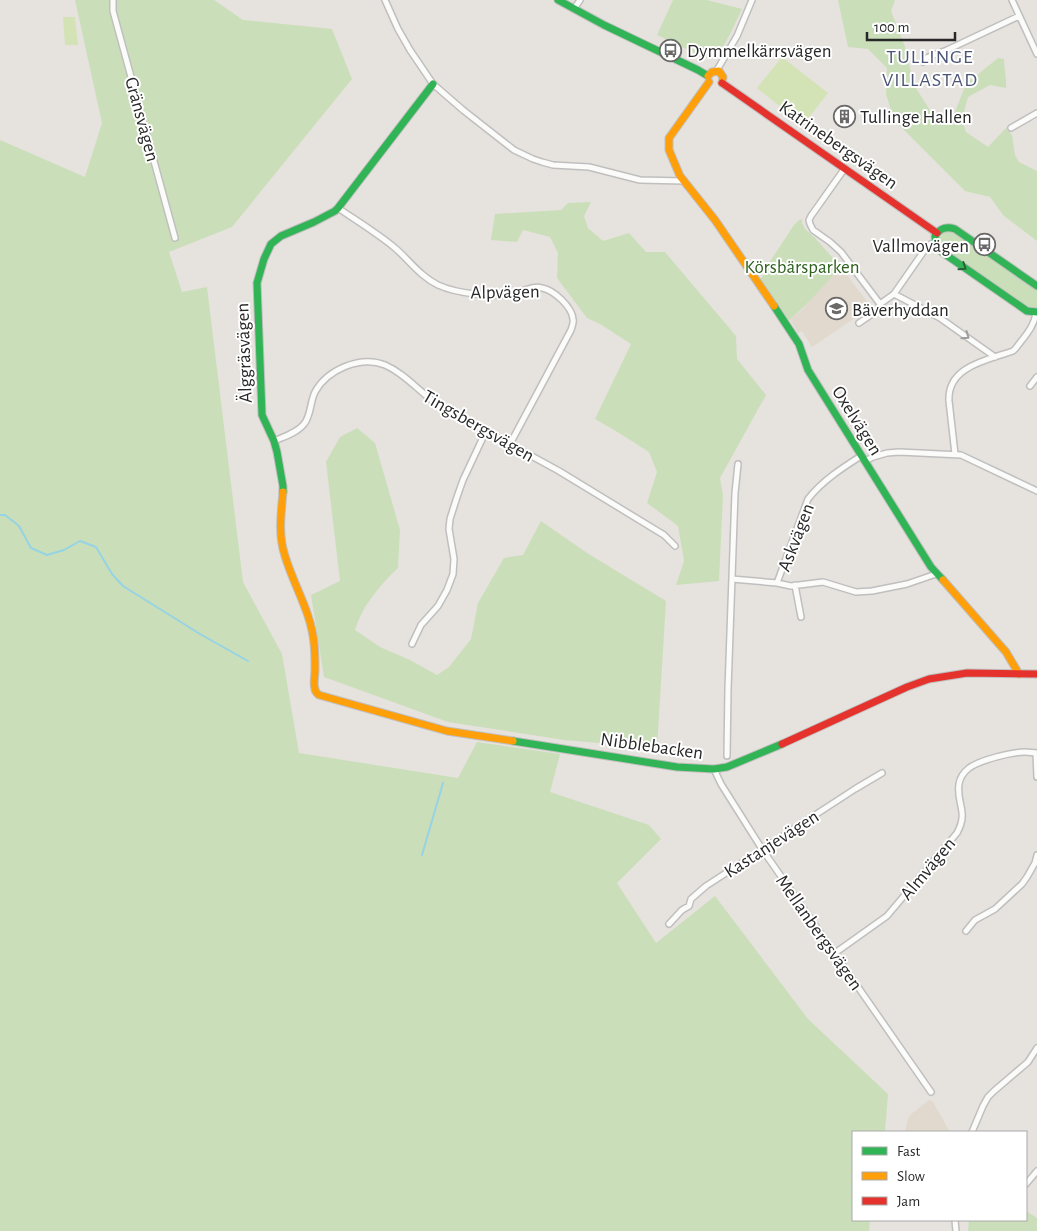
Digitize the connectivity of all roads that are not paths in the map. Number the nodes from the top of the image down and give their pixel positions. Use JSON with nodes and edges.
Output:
{"nodes":[{"id":1,"x":113,"y":0,"type":"edge"},
{"id":2,"x":385,"y":0,"type":"edge"},
{"id":3,"x":558,"y":0,"type":"edge"},
{"id":4,"x":580,"y":0,"type":"edge"},
{"id":5,"x":752,"y":0,"type":"edge"},
{"id":6,"x":1015,"y":1,"type":"edge"},
{"id":7,"x":574,"y":9,"type":"junction"},
{"id":8,"x":1019,"y":16,"type":"junction"},
{"id":9,"x":1037,"y":54,"type":"edge"},
{"id":10,"x":924,"y":62,"type":"dead end"},
{"id":11,"x":717,"y":70,"type":"junction"},
{"id":12,"x":709,"y":79,"type":"junction"},
{"id":13,"x":722,"y":83,"type":"junction"},
{"id":14,"x":434,"y":84,"type":"junction"},
{"id":15,"x":1037,"y":113,"type":"edge"},
{"id":16,"x":1011,"y":128,"type":"dead end"},
{"id":17,"x":845,"y":168,"type":"junction"},
{"id":18,"x":682,"y":178,"type":"junction"},
{"id":19,"x":338,"y":208,"type":"junction"},
{"id":20,"x":937,"y":233,"type":"junction"},
{"id":21,"x":175,"y":238,"type":"dead end"},
{"id":22,"x":936,"y":243,"type":"junction"},
{"id":23,"x":1037,"y":286,"type":"edge"},
{"id":24,"x":894,"y":294,"type":"junction"},
{"id":25,"x":880,"y":304,"type":"junction"},
{"id":26,"x":1036,"y":312,"type":"edge"},
{"id":27,"x":859,"y":323,"type":"dead end"},
{"id":28,"x":995,"y":357,"type":"junction"},
{"id":29,"x":1037,"y":377,"type":"edge"},
{"id":30,"x":1030,"y":386,"type":"dead end"},
{"id":31,"x":486,"y":431,"type":"junction"},
{"id":32,"x":274,"y":441,"type":"junction"},
{"id":33,"x":510,"y":444,"type":"junction"},
{"id":34,"x":955,"y":454,"type":"junction"},
{"id":35,"x":863,"y":459,"type":"junction"},
{"id":36,"x":738,"y":464,"type":"dead end"},
{"id":37,"x":1037,"y":491,"type":"edge"},
{"id":38,"x":675,"y":546,"type":"dead end"},
{"id":39,"x":936,"y":574,"type":"junction"},
{"id":40,"x":732,"y":580,"type":"junction"},
{"id":41,"x":777,"y":584,"type":"junction"},
{"id":42,"x":795,"y":585,"type":"junction"},
{"id":43,"x":801,"y":617,"type":"dead end"},
{"id":44,"x":412,"y":644,"type":"dead end"},
{"id":45,"x":1019,"y":674,"type":"junction"},
{"id":46,"x":1037,"y":674,"type":"edge"},
{"id":47,"x":314,"y":687,"type":"joint"},
{"id":48,"x":1036,"y":753,"type":"edge"},
{"id":49,"x":727,"y":756,"type":"dead end"},
{"id":50,"x":714,"y":769,"type":"junction"},
{"id":51,"x":882,"y":773,"type":"dead end"},
{"id":52,"x":1037,"y":777,"type":"edge"},
{"id":53,"x":762,"y":849,"type":"junction"},
{"id":54,"x":1037,"y":855,"type":"edge"},
{"id":55,"x":669,"y":924,"type":"dead end"},
{"id":56,"x":966,"y":931,"type":"dead end"},
{"id":57,"x":835,"y":953,"type":"junction"},
{"id":58,"x":1037,"y":1048,"type":"edge"},
{"id":59,"x":931,"y":1092,"type":"dead end"},
{"id":60,"x":972,"y":1131,"type":"edge"},
{"id":61,"x":1037,"y":1171,"type":"edge"},
{"id":62,"x":1027,"y":1183,"type":"edge"}],
"edges":[{"from":1,"to":21,"type":"street","name":"Gränsvägen"},
{"from":2,"to":14,"type":"street"},
{"from":3,"to":7,"type":"street"},
{"from":4,"to":7,"type":"street"},
{"from":5,"to":11,"type":"street"},
{"from":6,"to":8,"type":"street"},
{"from":7,"to":12,"type":"street"},
{"from":8,"to":9,"type":"street"},
{"from":8,"to":10,"type":"street"},
{"from":11,"to":12,"type":"street"},
{"from":11,"to":13,"type":"street"},
{"from":12,"to":13,"type":"street"},
{"from":12,"to":18,"type":"street"},
{"from":13,"to":17,"type":"street","name":"Katrinebergsvägen"},
{"from":14,"to":18,"type":"street"},
{"from":14,"to":19,"type":"street","name":"Älggräsvägen"},
{"from":15,"to":16,"type":"street"},
{"from":17,"to":20,"type":"street","name":"Katrinebergsvägen"},
{"from":17,"to":25,"type":"street"},
{"from":18,"to":35,"type":"street","name":"Oxelvägen"},
{"from":19,"to":32,"type":"street","name":"Älggräsvägen"},
{"from":19,"to":33,"type":"street","name":"Alpvägen"},
{"from":20,"to":22,"type":"street"},
{"from":20,"to":23,"type":"street"},
{"from":22,"to":24,"type":"street"},
{"from":22,"to":26,"type":"street","one_way":true},
{"from":24,"to":25,"type":"street"},
{"from":24,"to":28,"type":"street","one_way":true},
{"from":25,"to":27,"type":"street"},
{"from":26,"to":28,"type":"street"},
{"from":28,"to":34,"type":"street"},
{"from":29,"to":30,"type":"street"},
{"from":31,"to":32,"type":"street","name":"Tingsbergsvägen"},
{"from":31,"to":33,"type":"street","name":"Tingsbergsvägen"},
{"from":31,"to":44,"type":"street"},
{"from":32,"to":47,"type":"street","name":"Älggräsvägen"},
{"from":33,"to":38,"type":"street","name":"Tingsbergsvägen"},
{"from":34,"to":35,"type":"street","name":"Askvägen"},
{"from":34,"to":37,"type":"street","name":"Askvägen"},
{"from":35,"to":39,"type":"street","name":"Oxelvägen"},
{"from":35,"to":41,"type":"street","name":"Askvägen"},
{"from":36,"to":40,"type":"street"},
{"from":39,"to":42,"type":"street"},
{"from":39,"to":45,"type":"street","name":"Oxelvägen"},
{"from":40,"to":41,"type":"street"},
{"from":40,"to":49,"type":"street"},
{"from":41,"to":42,"type":"street"},
{"from":42,"to":43,"type":"street"},
{"from":45,"to":46,"type":"street","name":"Nibblebacken"},
{"from":45,"to":50,"type":"street","name":"Nibblebacken"},
{"from":47,"to":50,"type":"street","name":"Nibblebacken"},
{"from":48,"to":52,"type":"street"},
{"from":48,"to":57,"type":"street","name":"Almvägen"},
{"from":50,"to":53,"type":"street","name":"Mellanbergsvägen"},
{"from":51,"to":53,"type":"street","name":"Kastanjevägen"},
{"from":53,"to":55,"type":"street","name":"Kastanjevägen"},
{"from":53,"to":57,"type":"street","name":"Mellanbergsvägen"},
{"from":54,"to":56,"type":"street"},
{"from":57,"to":59,"type":"street","name":"Mellanbergsvägen"},
{"from":58,"to":60,"type":"street"},
{"from":61,"to":62,"type":"street"}]}
